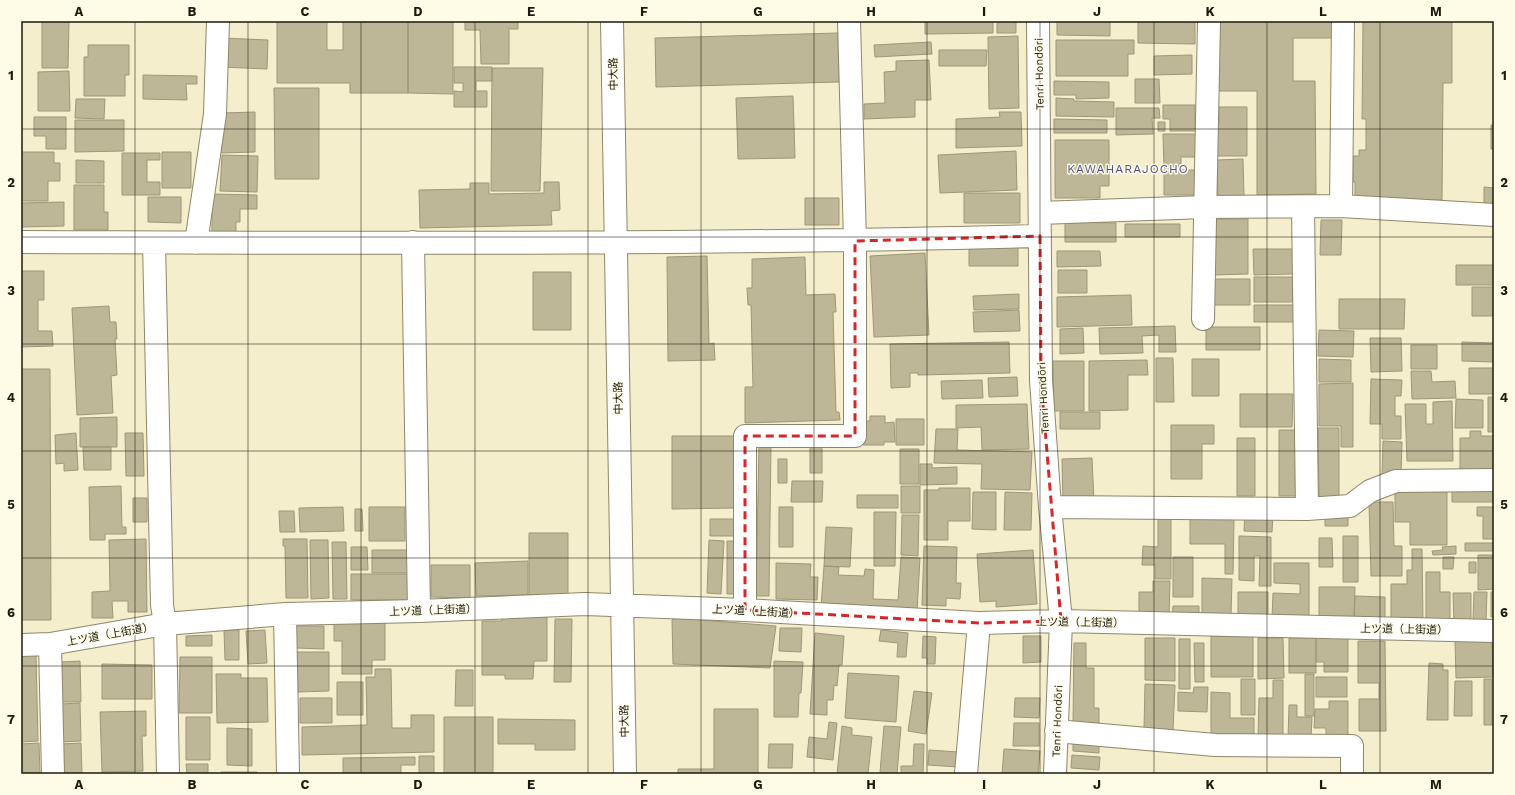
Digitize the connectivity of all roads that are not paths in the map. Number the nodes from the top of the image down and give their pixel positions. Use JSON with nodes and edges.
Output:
{"nodes":[{"id":1,"x":218,"y":21,"type":"edge"},
{"id":2,"x":612,"y":21,"type":"edge"},
{"id":3,"x":849,"y":21,"type":"edge"},
{"id":4,"x":1038,"y":21,"type":"edge"},
{"id":5,"x":1209,"y":21,"type":"edge"},
{"id":6,"x":1343,"y":21,"type":"edge"},
{"id":7,"x":1341,"y":206,"type":"junction"},
{"id":8,"x":1303,"y":207,"type":"junction"},
{"id":9,"x":1205,"y":208,"type":"junction"},
{"id":10,"x":1040,"y":213,"type":"junction"},
{"id":11,"x":1494,"y":215,"type":"edge"},
{"id":12,"x":1040,"y":236,"type":"junction"},
{"id":13,"x":855,"y":241,"type":"junction"},
{"id":14,"x":21,"y":242,"type":"edge"},
{"id":15,"x":413,"y":242,"type":"junction"},
{"id":16,"x":154,"y":243,"type":"junction"},
{"id":17,"x":196,"y":243,"type":"junction"},
{"id":18,"x":616,"y":243,"type":"junction"},
{"id":19,"x":1203,"y":319,"type":"dead end"},
{"id":20,"x":1494,"y":480,"type":"edge"},
{"id":21,"x":1050,"y":507,"type":"junction"},
{"id":22,"x":1307,"y":509,"type":"junction"},
{"id":23,"x":622,"y":605,"type":"junction"},
{"id":24,"x":745,"y":610,"type":"junction"},
{"id":25,"x":419,"y":611,"type":"junction"},
{"id":26,"x":285,"y":614,"type":"junction"},
{"id":27,"x":1061,"y":621,"type":"junction"},
{"id":28,"x":978,"y":623,"type":"junction"},
{"id":29,"x":165,"y":624,"type":"junction"},
{"id":30,"x":1494,"y":631,"type":"edge"},
{"id":31,"x":21,"y":644,"type":"edge"},
{"id":32,"x":50,"y":644,"type":"junction"},
{"id":33,"x":1056,"y":732,"type":"junction"},
{"id":34,"x":52,"y":774,"type":"edge"},
{"id":35,"x":168,"y":774,"type":"edge"},
{"id":36,"x":288,"y":774,"type":"edge"},
{"id":37,"x":625,"y":774,"type":"edge"},
{"id":38,"x":966,"y":774,"type":"edge"},
{"id":39,"x":1055,"y":774,"type":"edge"},
{"id":40,"x":1352,"y":774,"type":"edge"}],
"edges":[{"from":1,"to":17,"type":"street"},
{"from":2,"to":18,"type":"street","name":"中大路"},
{"from":3,"to":13,"type":"street"},
{"from":4,"to":10,"type":"street","name":"Tenri Hondōri"},
{"from":5,"to":9,"type":"street"},
{"from":6,"to":7,"type":"street"},
{"from":7,"to":8,"type":"street"},
{"from":7,"to":11,"type":"street"},
{"from":8,"to":9,"type":"street"},
{"from":8,"to":22,"type":"street"},
{"from":9,"to":10,"type":"street"},
{"from":9,"to":19,"type":"street"},
{"from":10,"to":12,"type":"street","name":"Tenri Hondōri"},
{"from":12,"to":13,"type":"street"},
{"from":12,"to":21,"type":"street","name":"Tenri Hondōri"},
{"from":13,"to":18,"type":"street"},
{"from":13,"to":24,"type":"street"},
{"from":14,"to":16,"type":"street"},
{"from":15,"to":17,"type":"street"},
{"from":15,"to":18,"type":"street"},
{"from":15,"to":25,"type":"street"},
{"from":16,"to":17,"type":"street"},
{"from":16,"to":29,"type":"street"},
{"from":18,"to":23,"type":"street","name":"中大路"},
{"from":20,"to":22,"type":"street"},
{"from":21,"to":22,"type":"street"},
{"from":21,"to":27,"type":"street","name":"Tenri Hondōri"},
{"from":23,"to":24,"type":"street","name":"上ツ道（上街道）"},
{"from":23,"to":25,"type":"street","name":"上ツ道（上街道）"},
{"from":23,"to":37,"type":"street","name":"中大路"},
{"from":24,"to":28,"type":"street","name":"上ツ道（上街道）"},
{"from":25,"to":26,"type":"street","name":"上ツ道（上街道）"},
{"from":26,"to":29,"type":"street","name":"上ツ道（上街道）"},
{"from":26,"to":36,"type":"street"},
{"from":27,"to":28,"type":"street","name":"上ツ道（上街道）"},
{"from":27,"to":30,"type":"street","name":"上ツ道（上街道）"},
{"from":27,"to":33,"type":"street","name":"Tenri Hondōri"},
{"from":28,"to":38,"type":"street"},
{"from":29,"to":32,"type":"street","name":"上ツ道（上街道）"},
{"from":29,"to":35,"type":"street"},
{"from":31,"to":32,"type":"street","name":"上ツ道（上街道）"},
{"from":32,"to":34,"type":"street"},
{"from":33,"to":39,"type":"street","name":"Tenri Hondōri"},
{"from":33,"to":40,"type":"street"}]}
